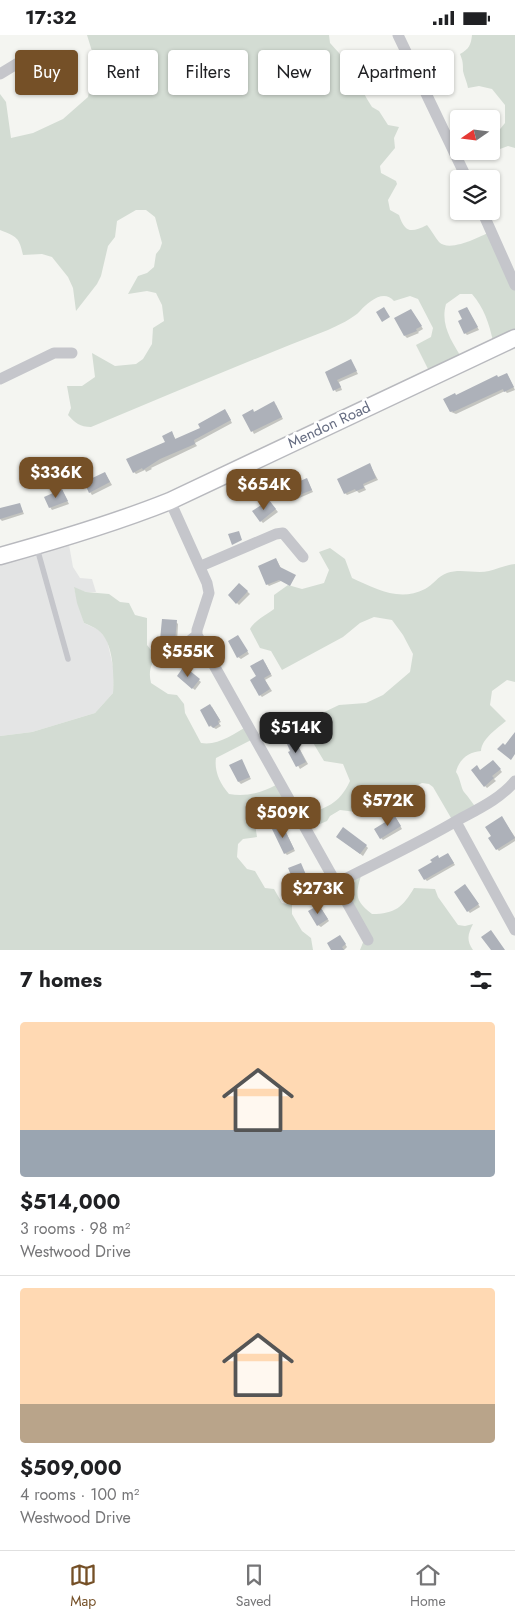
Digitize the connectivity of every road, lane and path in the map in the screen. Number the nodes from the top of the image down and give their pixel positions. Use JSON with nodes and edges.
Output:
{"nodes":[{"id":1,"x":398,"y":35,"type":"edge"},
{"id":2,"x":15,"y":66,"type":"edge"},
{"id":3,"x":0,"y":74,"type":"edge"},
{"id":4,"x":462,"y":170,"type":"edge"},
{"id":5,"x":486,"y":220,"type":"edge"},
{"id":6,"x":515,"y":285,"type":"edge"},
{"id":7,"x":515,"y":338,"type":"edge"},
{"id":8,"x":72,"y":353,"type":"dead end"},
{"id":9,"x":0,"y":379,"type":"edge"},
{"id":10,"x":170,"y":501,"type":"junction"},
{"id":11,"x":37,"y":546,"type":"junction"},
{"id":12,"x":0,"y":556,"type":"edge"},
{"id":13,"x":303,"y":557,"type":"dead end"},
{"id":14,"x":200,"y":566,"type":"junction"},
{"id":15,"x":197,"y":635,"type":"junction"},
{"id":16,"x":68,"y":659,"type":"dead end"},
{"id":17,"x":164,"y":661,"type":"dead end"},
{"id":18,"x":515,"y":781,"type":"edge"},
{"id":19,"x":456,"y":822,"type":"junction"},
{"id":20,"x":337,"y":883,"type":"junction"},
{"id":21,"x":515,"y":930,"type":"edge"},
{"id":22,"x":368,"y":940,"type":"dead end"}],
"edges":[{"from":1,"to":4,"type":"street"},
{"from":2,"to":3,"type":"street"},
{"from":5,"to":6,"type":"street"},
{"from":7,"to":10,"type":"main road","name":"Mendon Road"},
{"from":8,"to":9,"type":"street"},
{"from":10,"to":11,"type":"main road","name":"Mendon Road"},
{"from":10,"to":14,"type":"street"},
{"from":11,"to":12,"type":"main road","name":"Mendon Road"},
{"from":11,"to":16,"type":"lane"},
{"from":13,"to":14,"type":"street"},
{"from":14,"to":15,"type":"street"},
{"from":15,"to":17,"type":"street"},
{"from":15,"to":20,"type":"street"},
{"from":18,"to":19,"type":"street"},
{"from":19,"to":20,"type":"street"},
{"from":19,"to":21,"type":"street"},
{"from":20,"to":22,"type":"street"}]}
